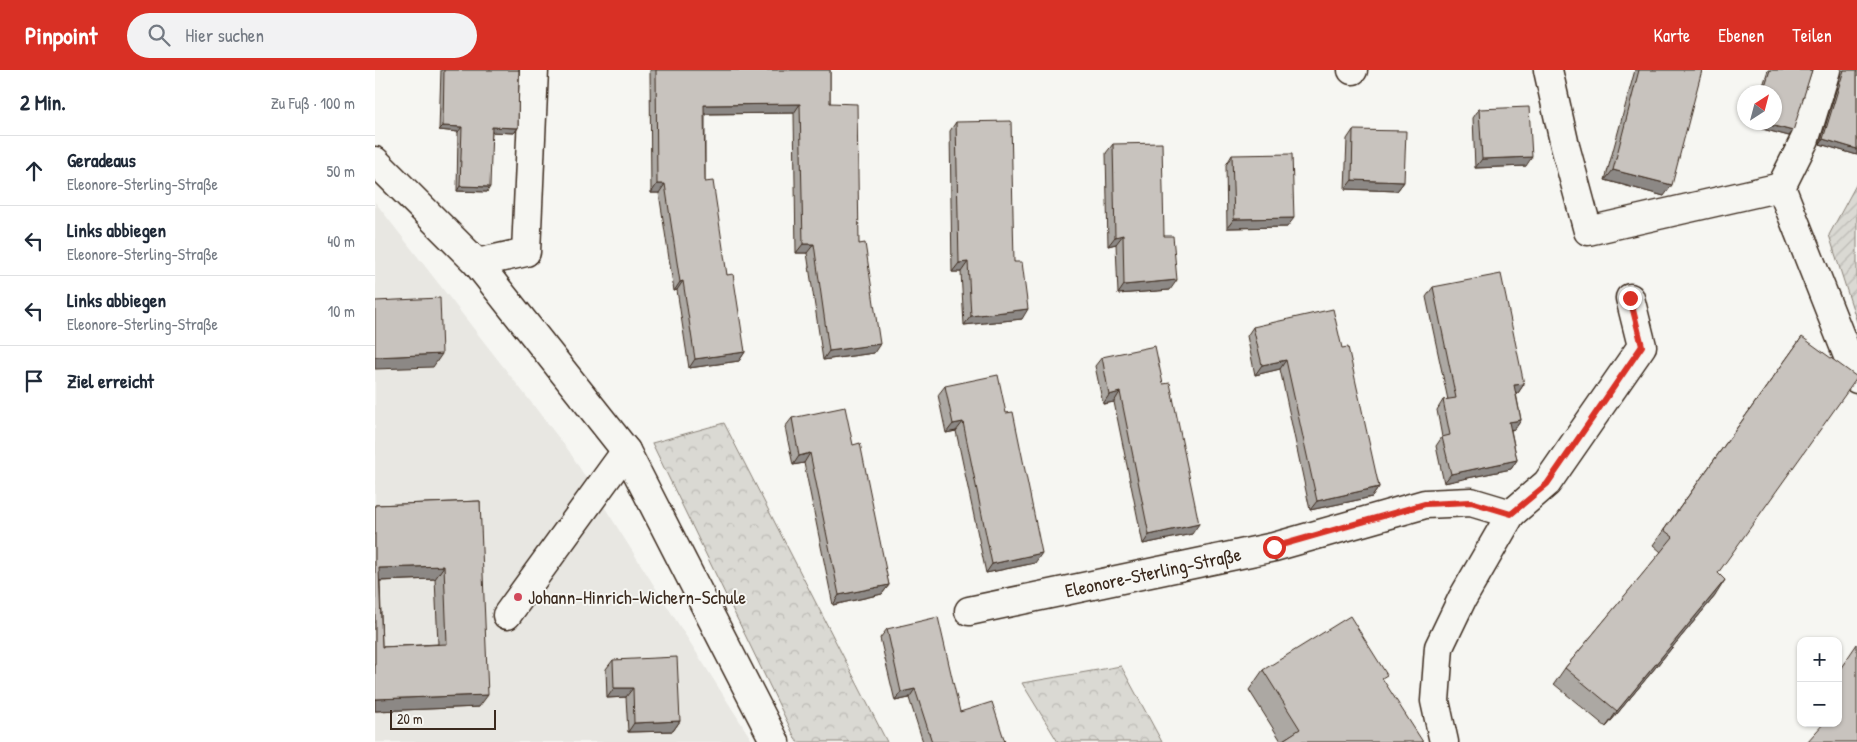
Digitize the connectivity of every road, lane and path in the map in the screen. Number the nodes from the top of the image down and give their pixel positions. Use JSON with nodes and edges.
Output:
{"nodes":[{"id":1,"x":534,"y":70,"type":"edge"},
{"id":2,"x":1548,"y":70,"type":"edge"},
{"id":3,"x":1826,"y":70,"type":"edge"},
{"id":4,"x":375,"y":161,"type":"edge"},
{"id":5,"x":1781,"y":187,"type":"junction"},
{"id":6,"x":477,"y":263,"type":"junction"},
{"id":7,"x":1630,"y":298,"type":"dead end"},
{"id":8,"x":1857,"y":379,"type":"edge"},
{"id":9,"x":626,"y":451,"type":"junction"},
{"id":10,"x":1511,"y":514,"type":"junction"},
{"id":11,"x":969,"y":611,"type":"dead end"},
{"id":12,"x":507,"y":615,"type":"dead end"},
{"id":13,"x":775,"y":742,"type":"edge"},
{"id":14,"x":1444,"y":742,"type":"edge"}],
"edges":[{"from":1,"to":6,"type":"street"},
{"from":2,"to":5,"type":"street"},
{"from":3,"to":5,"type":"street"},
{"from":4,"to":6,"type":"street"},
{"from":5,"to":8,"type":"street"},
{"from":6,"to":9,"type":"street"},
{"from":7,"to":10,"type":"street"},
{"from":9,"to":12,"type":"street"},
{"from":9,"to":13,"type":"street"},
{"from":10,"to":11,"type":"street","name":"Eleonore-Sterling-Straße"},
{"from":10,"to":14,"type":"street"}]}
